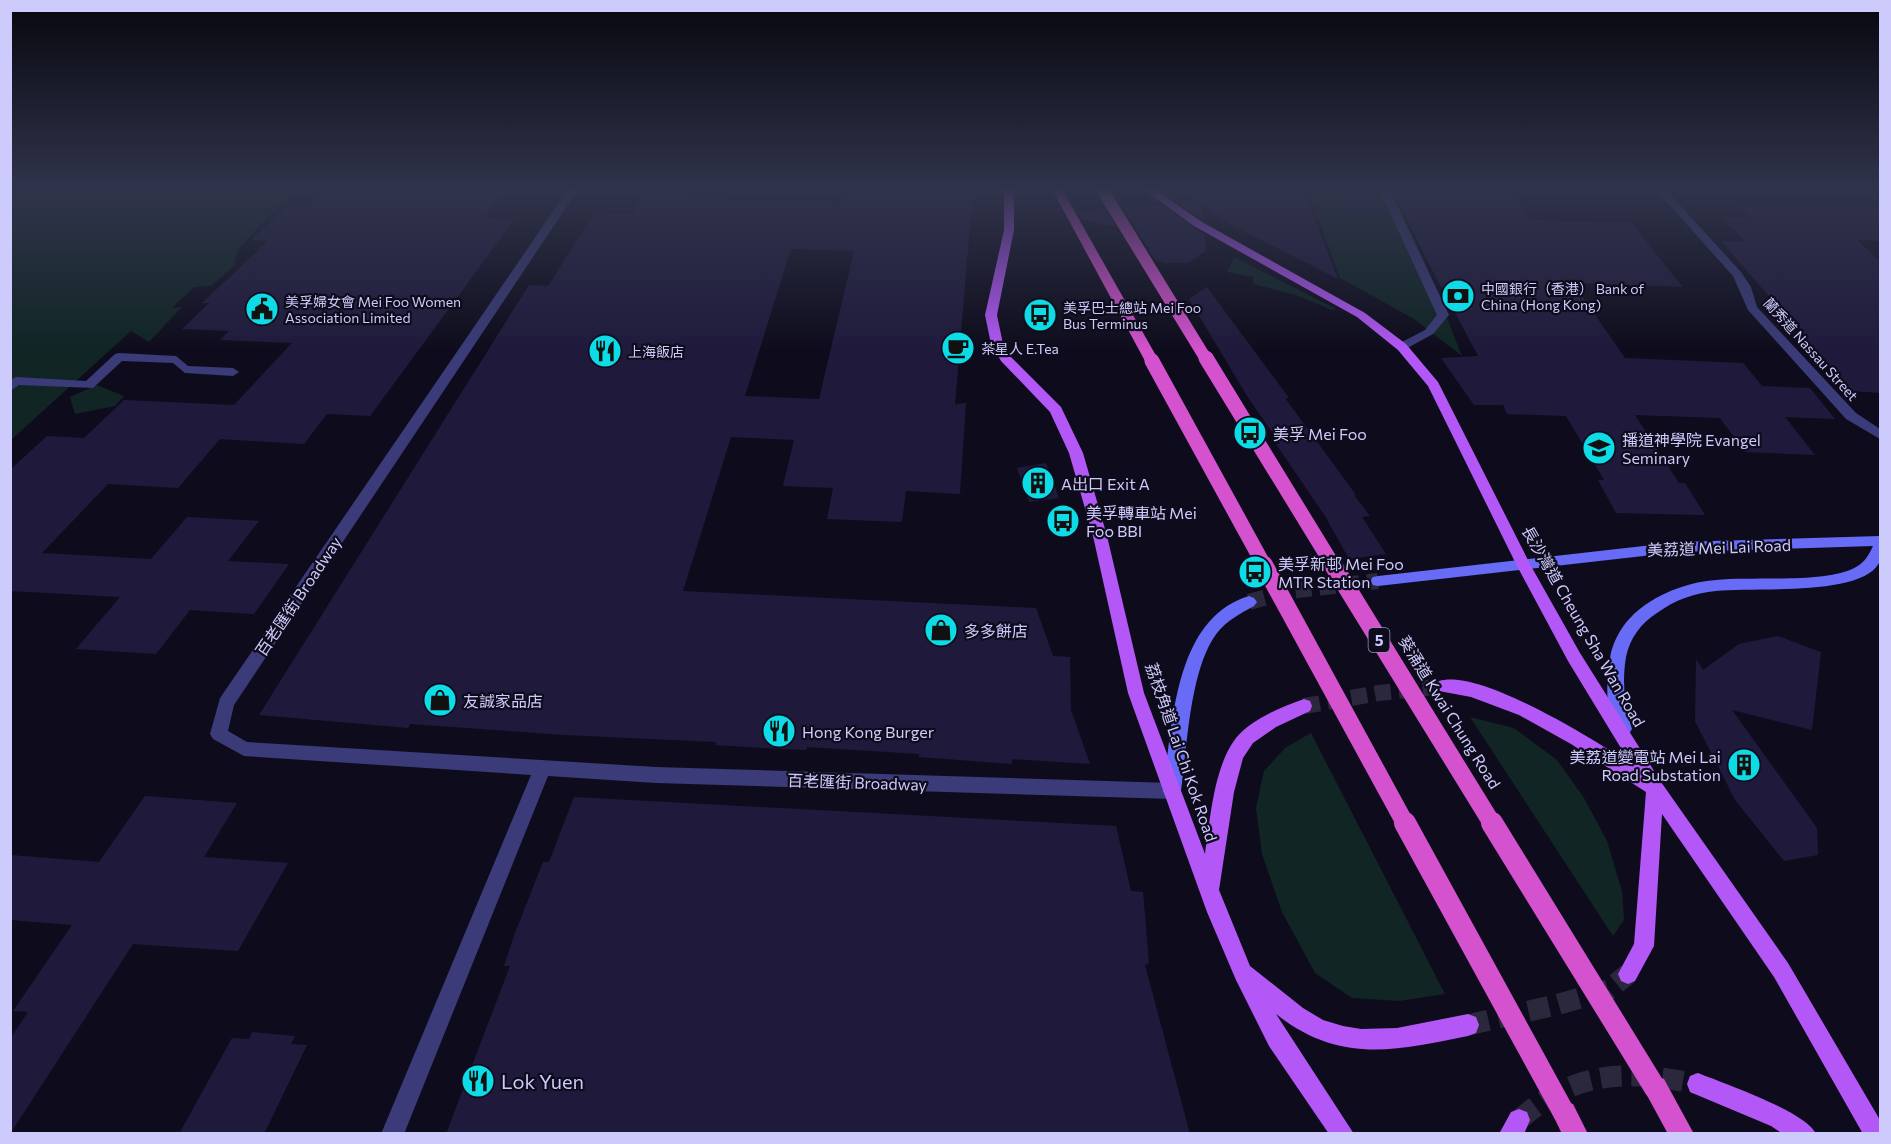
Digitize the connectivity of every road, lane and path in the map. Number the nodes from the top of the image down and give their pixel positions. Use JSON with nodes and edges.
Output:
{"nodes":[{"id":1,"x":536,"y":244,"type":"edge"},
{"id":2,"x":1006,"y":244,"type":"edge"},
{"id":3,"x":1087,"y":244,"type":"edge"},
{"id":4,"x":1136,"y":244,"type":"edge"},
{"id":5,"x":1235,"y":244,"type":"edge"},
{"id":6,"x":1410,"y":244,"type":"edge"},
{"id":7,"x":1710,"y":244,"type":"edge"},
{"id":8,"x":1402,"y":347,"type":"junction"},
{"id":9,"x":233,"y":372,"type":"dead end"},
{"id":10,"x":10,"y":387,"type":"edge"},
{"id":11,"x":1881,"y":435,"type":"edge"},
{"id":12,"x":1881,"y":541,"type":"edge"},
{"id":13,"x":1881,"y":546,"type":"edge"},
{"id":14,"x":1524,"y":566,"type":"junction"},
{"id":15,"x":1378,"y":581,"type":"tunnel mouth"},
{"id":16,"x":1249,"y":602,"type":"tunnel mouth"},
{"id":17,"x":1445,"y":686,"type":"tunnel mouth"},
{"id":18,"x":1304,"y":706,"type":"tunnel mouth"},
{"id":19,"x":1632,"y":752,"type":"junction"},
{"id":20,"x":542,"y":769,"type":"junction"},
{"id":21,"x":1654,"y":788,"type":"junction"},
{"id":22,"x":1172,"y":791,"type":"junction"},
{"id":23,"x":1209,"y":891,"type":"junction"},
{"id":24,"x":1243,"y":973,"type":"junction"},
{"id":25,"x":1628,"y":974,"type":"tunnel mouth"},
{"id":26,"x":1468,"y":1025,"type":"tunnel mouth"},
{"id":27,"x":1698,"y":1084,"type":"tunnel mouth"},
{"id":28,"x":392,"y":1134,"type":"edge"},
{"id":29,"x":1343,"y":1134,"type":"edge"},
{"id":30,"x":1576,"y":1134,"type":"edge"},
{"id":31,"x":1682,"y":1134,"type":"edge"},
{"id":32,"x":1805,"y":1134,"type":"edge"},
{"id":33,"x":1876,"y":1134,"type":"edge"}],
"edges":[{"from":1,"to":20,"type":"street","name":"百老匯街 Broadway"},
{"from":2,"to":22,"type":"main road","name":"荔枝角道 Lai Chi Kok Road"},
{"from":3,"to":30,"type":"highway","bridge":true},
{"from":4,"to":31,"type":"highway","name":"葵涌道 Kwai Chung Road","number":"5","bridge":true},
{"from":5,"to":8,"type":"main road","name":"長沙灣道 Cheung Sha Wan Road"},
{"from":6,"to":8,"type":"street"},
{"from":7,"to":11,"type":"street","name":"蘭秀道 Nassau Street"},
{"from":8,"to":14,"type":"main road","name":"長沙灣道 Cheung Sha Wan Road"},
{"from":9,"to":10,"type":"street"},
{"from":12,"to":14,"type":"main road","name":"美荔道 Mei Lai Road"},
{"from":13,"to":19,"type":"main road"},
{"from":14,"to":15,"type":"main road","name":"美荔道 Mei Lai Road"},
{"from":14,"to":19,"type":"main road","name":"長沙灣道 Cheung Sha Wan Road"},
{"from":16,"to":22,"type":"main road"},
{"from":17,"to":21,"type":"main road"},
{"from":18,"to":23,"type":"main road"},
{"from":19,"to":21,"type":"main road","name":"長沙灣道 Cheung Sha Wan Road"},
{"from":20,"to":22,"type":"street","name":"百老匯街 Broadway"},
{"from":20,"to":28,"type":"street"},
{"from":21,"to":25,"type":"main road"},
{"from":21,"to":33,"type":"main road","name":"長沙灣道 Cheung Sha Wan Road"},
{"from":22,"to":23,"type":"main road","name":"荔枝角道 Lai Chi Kok Road"},
{"from":23,"to":24,"type":"main road","name":"荔枝角道 Lai Chi Kok Road"},
{"from":24,"to":26,"type":"main road"},
{"from":24,"to":29,"type":"main road","name":"荔枝角道 Lai Chi Kok Road"},
{"from":27,"to":32,"type":"main road"}]}
